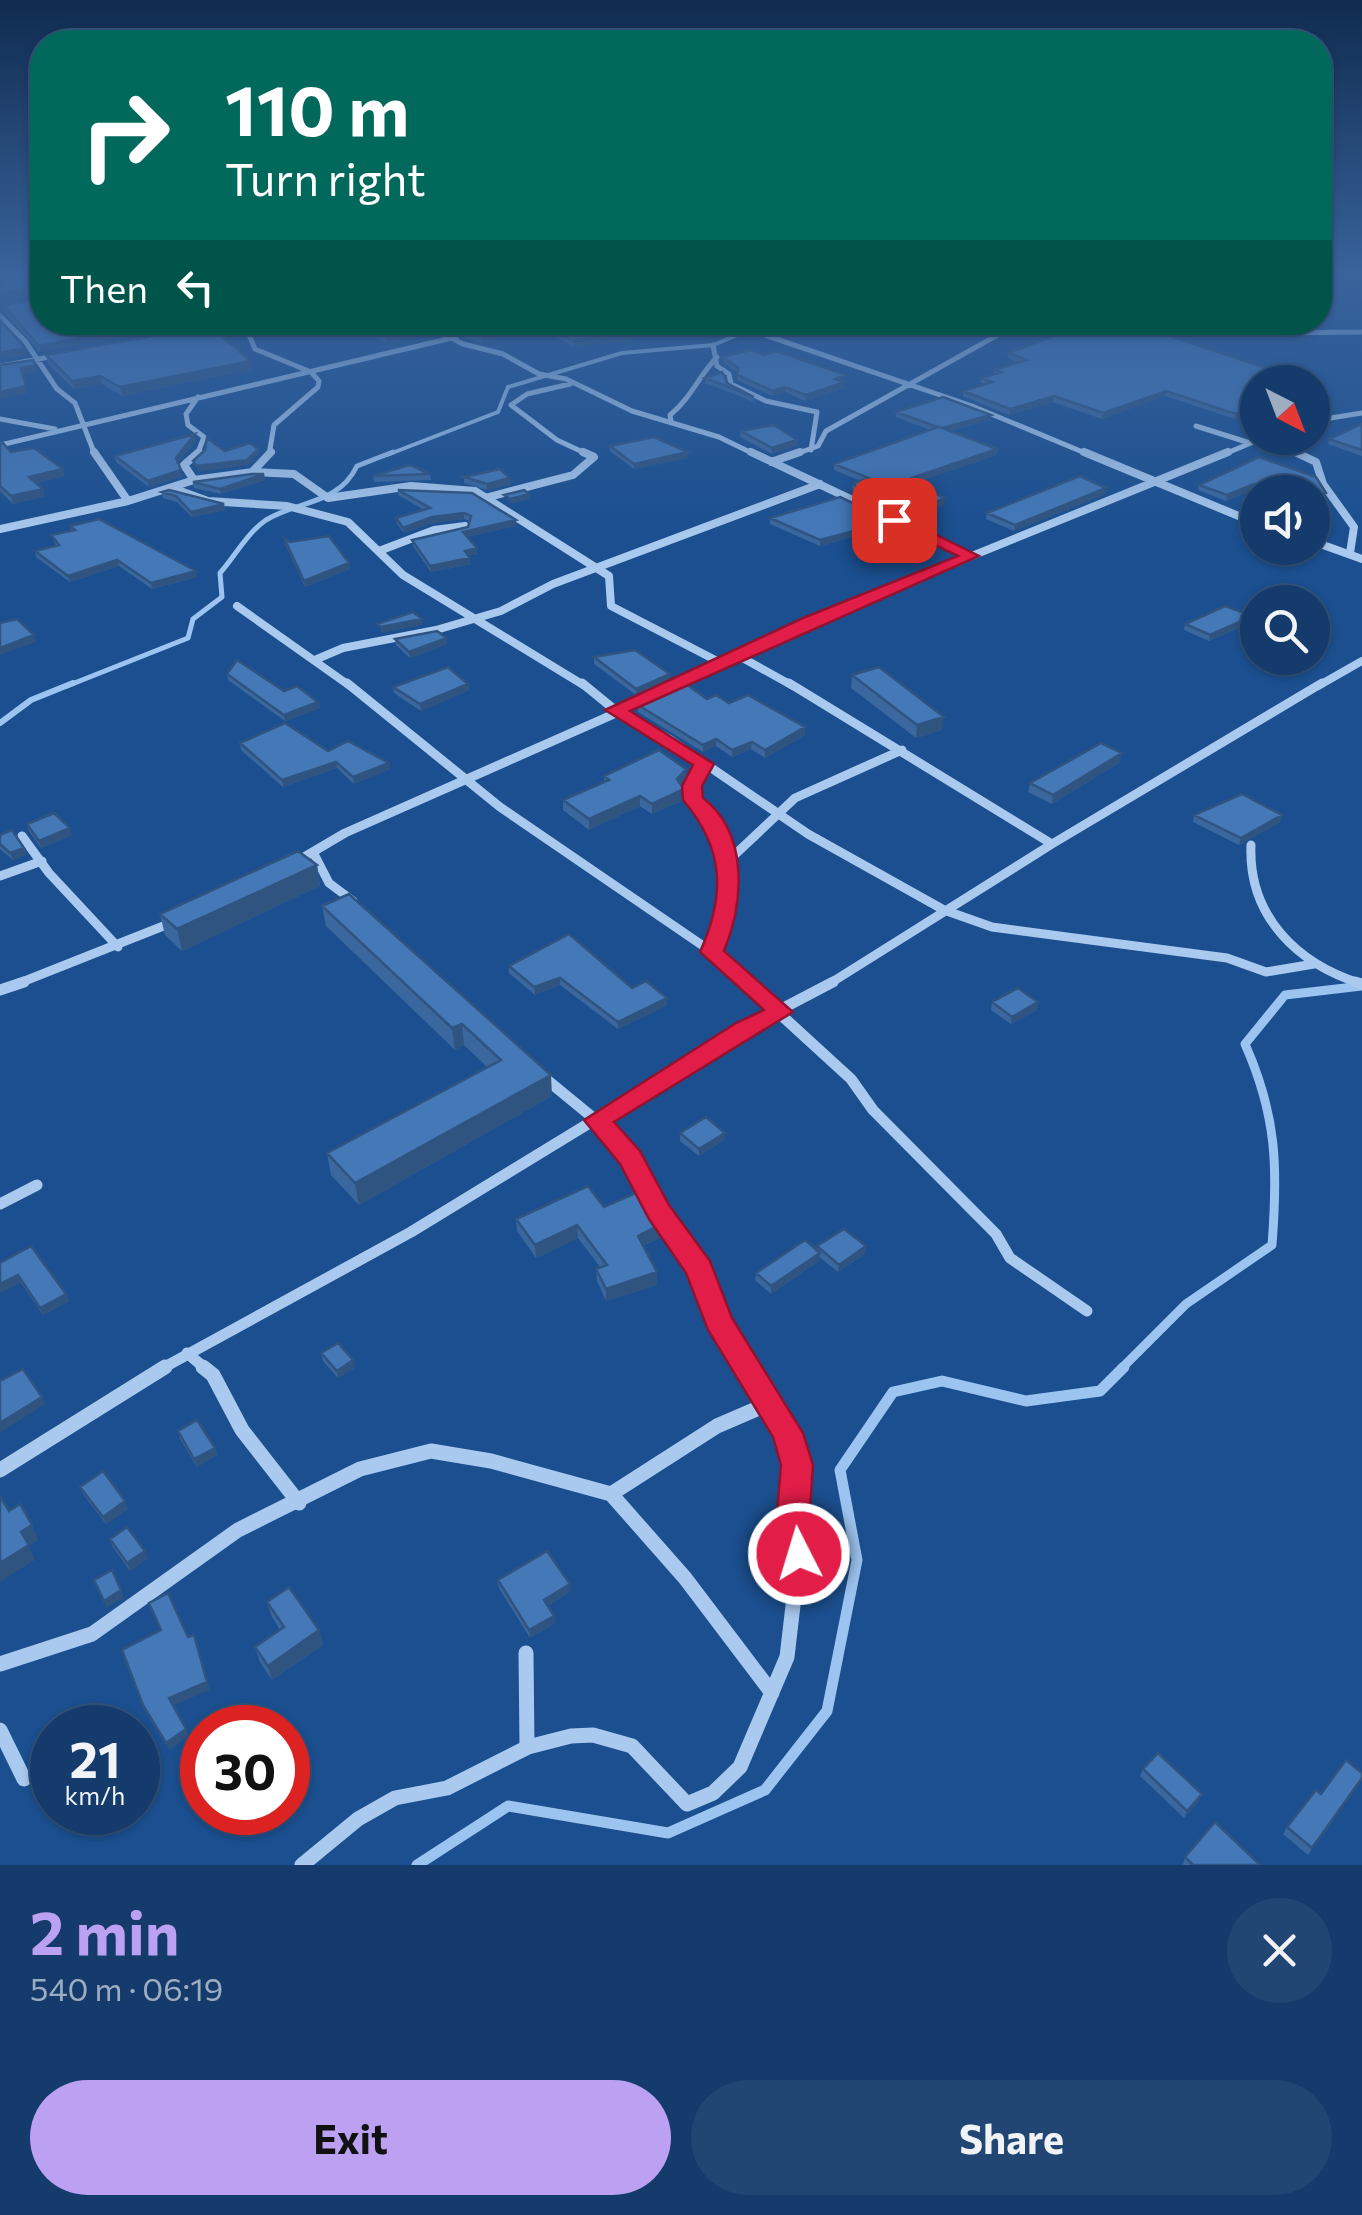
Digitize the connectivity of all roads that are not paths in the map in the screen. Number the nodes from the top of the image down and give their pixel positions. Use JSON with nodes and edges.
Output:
{"nodes":[{"id":1,"x":26,"y":361,"type":"edge"},
{"id":2,"x":37,"y":361,"type":"edge"},
{"id":3,"x":285,"y":361,"type":"edge"},
{"id":4,"x":356,"y":361,"type":"edge"},
{"id":5,"x":516,"y":361,"type":"edge"},
{"id":6,"x":713,"y":361,"type":"edge"},
{"id":7,"x":717,"y":361,"type":"edge"},
{"id":8,"x":839,"y":361,"type":"edge"},
{"id":9,"x":957,"y":361,"type":"edge"},
{"id":10,"x":0,"y":366,"type":"edge"},
{"id":11,"x":312,"y":372,"type":"junction"},
{"id":12,"x":570,"y":384,"type":"junction"},
{"id":13,"x":912,"y":386,"type":"junction"},
{"id":14,"x":198,"y":398,"type":"junction"},
{"id":15,"x":1362,"y":413,"type":"edge"},
{"id":16,"x":0,"y":418,"type":"edge"},
{"id":17,"x":1330,"y":418,"type":"edge"},
{"id":18,"x":671,"y":421,"type":"junction"},
{"id":19,"x":80,"y":425,"type":"junction"},
{"id":20,"x":1196,"y":426,"type":"dead end"},
{"id":21,"x":61,"y":430,"type":"junction"},
{"id":22,"x":1240,"y":440,"type":"edge"},
{"id":23,"x":0,"y":445,"type":"edge"},
{"id":24,"x":1240,"y":447,"type":"edge"},
{"id":25,"x":810,"y":450,"type":"junction"},
{"id":26,"x":1301,"y":455,"type":"edge"},
{"id":27,"x":770,"y":463,"type":"junction"},
{"id":28,"x":252,"y":472,"type":"junction"},
{"id":29,"x":194,"y":480,"type":"junction"},
{"id":30,"x":1154,"y":482,"type":"junction"},
{"id":31,"x":821,"y":484,"type":"junction"},
{"id":32,"x":172,"y":488,"type":"junction"},
{"id":33,"x":485,"y":498,"type":"junction"},
{"id":34,"x":128,"y":501,"type":"junction"},
{"id":35,"x":1240,"y":517,"type":"edge"},
{"id":36,"x":466,"y":526,"type":"edge"},
{"id":37,"x":0,"y":529,"type":"edge"},
{"id":38,"x":1330,"y":547,"type":"edge"},
{"id":39,"x":378,"y":551,"type":"junction"},
{"id":40,"x":1350,"y":553,"type":"junction"},
{"id":41,"x":971,"y":556,"type":"junction"},
{"id":42,"x":1362,"y":558,"type":"edge"},
{"id":43,"x":600,"y":568,"type":"junction"},
{"id":44,"x":238,"y":606,"type":"dead end"},
{"id":45,"x":474,"y":620,"type":"junction"},
{"id":46,"x":739,"y":656,"type":"junction"},
{"id":47,"x":317,"y":659,"type":"junction"},
{"id":48,"x":1362,"y":661,"type":"edge"},
{"id":49,"x":723,"y":664,"type":"junction"},
{"id":50,"x":615,"y":710,"type":"junction"},
{"id":51,"x":902,"y":750,"type":"junction"},
{"id":52,"x":704,"y":764,"type":"junction"},
{"id":53,"x":466,"y":780,"type":"junction"},
{"id":54,"x":776,"y":812,"type":"junction"},
{"id":55,"x":22,"y":836,"type":"edge"},
{"id":56,"x":1052,"y":844,"type":"junction"},
{"id":57,"x":1251,"y":844,"type":"edge"},
{"id":58,"x":313,"y":852,"type":"junction"},
{"id":59,"x":42,"y":861,"type":"junction"},
{"id":60,"x":726,"y":863,"type":"junction"},
{"id":61,"x":279,"y":873,"type":"edge"},
{"id":62,"x":0,"y":876,"type":"edge"},
{"id":63,"x":364,"y":910,"type":"edge"},
{"id":64,"x":944,"y":910,"type":"junction"},
{"id":65,"x":184,"y":917,"type":"edge"},
{"id":66,"x":118,"y":947,"type":"junction"},
{"id":67,"x":712,"y":952,"type":"junction"},
{"id":68,"x":1314,"y":964,"type":"junction"},
{"id":69,"x":1362,"y":984,"type":"edge"},
{"id":70,"x":0,"y":990,"type":"edge"},
{"id":71,"x":781,"y":1012,"type":"junction"},
{"id":72,"x":524,"y":1062,"type":"edge"},
{"id":73,"x":598,"y":1120,"type":"junction"},
{"id":74,"x":38,"y":1185,"type":"dead end"},
{"id":75,"x":0,"y":1204,"type":"edge"},
{"id":76,"x":1087,"y":1311,"type":"dead end"},
{"id":77,"x":187,"y":1353,"type":"junction"},
{"id":78,"x":768,"y":1404,"type":"junction"},
{"id":79,"x":0,"y":1470,"type":"edge"},
{"id":80,"x":611,"y":1494,"type":"junction"},
{"id":81,"x":299,"y":1503,"type":"junction"},
{"id":82,"x":526,"y":1653,"type":"dead end"},
{"id":83,"x":0,"y":1664,"type":"edge"},
{"id":84,"x":772,"y":1693,"type":"junction"},
{"id":85,"x":0,"y":1730,"type":"edge"},
{"id":86,"x":527,"y":1746,"type":"junction"},
{"id":87,"x":24,"y":1779,"type":"dead end"},
{"id":88,"x":302,"y":1865,"type":"edge"}],
"edges":[{"from":1,"to":10,"type":"street"},
{"from":2,"to":19,"type":"street"},
{"from":3,"to":11,"type":"street"},
{"from":4,"to":11,"type":"street"},
{"from":5,"to":12,"type":"street"},
{"from":6,"to":18,"type":"street"},
{"from":7,"to":25,"type":"street"},
{"from":8,"to":13,"type":"street"},
{"from":9,"to":13,"type":"street"},
{"from":11,"to":14,"type":"street"},
{"from":11,"to":28,"type":"street"},
{"from":12,"to":18,"type":"street"},
{"from":12,"to":33,"type":"street"},
{"from":13,"to":25,"type":"street"},
{"from":13,"to":30,"type":"street"},
{"from":14,"to":19,"type":"street"},
{"from":14,"to":29,"type":"street"},
{"from":15,"to":17,"type":"street"},
{"from":16,"to":21,"type":"street"},
{"from":18,"to":27,"type":"street"},
{"from":19,"to":21,"type":"street"},
{"from":19,"to":34,"type":"street"},
{"from":20,"to":22,"type":"street"},
{"from":21,"to":23,"type":"street"},
{"from":24,"to":30,"type":"street"},
{"from":25,"to":27,"type":"street"},
{"from":26,"to":40,"type":"street"},
{"from":27,"to":31,"type":"street"},
{"from":28,"to":29,"type":"street"},
{"from":28,"to":33,"type":"street"},
{"from":29,"to":32,"type":"street"},
{"from":30,"to":35,"type":"street"},
{"from":30,"to":41,"type":"street"},
{"from":31,"to":41,"type":"street"},
{"from":31,"to":43,"type":"street"},
{"from":32,"to":34,"type":"street"},
{"from":32,"to":39,"type":"street"},
{"from":33,"to":43,"type":"street"},
{"from":34,"to":37,"type":"street"},
{"from":36,"to":39,"type":"street"},
{"from":38,"to":40,"type":"street"},
{"from":39,"to":45,"type":"street"},
{"from":40,"to":42,"type":"street"},
{"from":41,"to":46,"type":"street"},
{"from":43,"to":45,"type":"street"},
{"from":43,"to":49,"type":"street"},
{"from":44,"to":47,"type":"street"},
{"from":45,"to":47,"type":"street"},
{"from":45,"to":50,"type":"street"},
{"from":46,"to":49,"type":"street"},
{"from":46,"to":51,"type":"street"},
{"from":47,"to":53,"type":"street"},
{"from":48,"to":56,"type":"street"},
{"from":49,"to":50,"type":"street"},
{"from":50,"to":52,"type":"street"},
{"from":50,"to":53,"type":"street"},
{"from":51,"to":54,"type":"street"},
{"from":51,"to":56,"type":"street"},
{"from":52,"to":54,"type":"street"},
{"from":52,"to":60,"type":"street"},
{"from":53,"to":58,"type":"street"},
{"from":53,"to":67,"type":"street"},
{"from":54,"to":60,"type":"street"},
{"from":54,"to":64,"type":"street"},
{"from":55,"to":59,"type":"street"},
{"from":56,"to":64,"type":"street"},
{"from":57,"to":68,"type":"street"},
{"from":58,"to":61,"type":"street"},
{"from":58,"to":63,"type":"street"},
{"from":59,"to":62,"type":"street"},
{"from":59,"to":66,"type":"street"},
{"from":60,"to":67,"type":"street"},
{"from":64,"to":68,"type":"street"},
{"from":64,"to":71,"type":"street"},
{"from":65,"to":66,"type":"street"},
{"from":66,"to":70,"type":"street"},
{"from":67,"to":71,"type":"street"},
{"from":68,"to":69,"type":"street"},
{"from":71,"to":73,"type":"street"},
{"from":71,"to":76,"type":"street"},
{"from":72,"to":73,"type":"street"},
{"from":73,"to":77,"type":"street"},
{"from":73,"to":78,"type":"street"},
{"from":74,"to":75,"type":"street"},
{"from":77,"to":79,"type":"street"},
{"from":77,"to":81,"type":"street"},
{"from":78,"to":80,"type":"street"},
{"from":78,"to":84,"type":"street"},
{"from":80,"to":81,"type":"street"},
{"from":80,"to":84,"type":"street"},
{"from":81,"to":83,"type":"street"},
{"from":82,"to":86,"type":"street"},
{"from":84,"to":86,"type":"street"},
{"from":85,"to":87,"type":"street"},
{"from":86,"to":88,"type":"street"}]}
